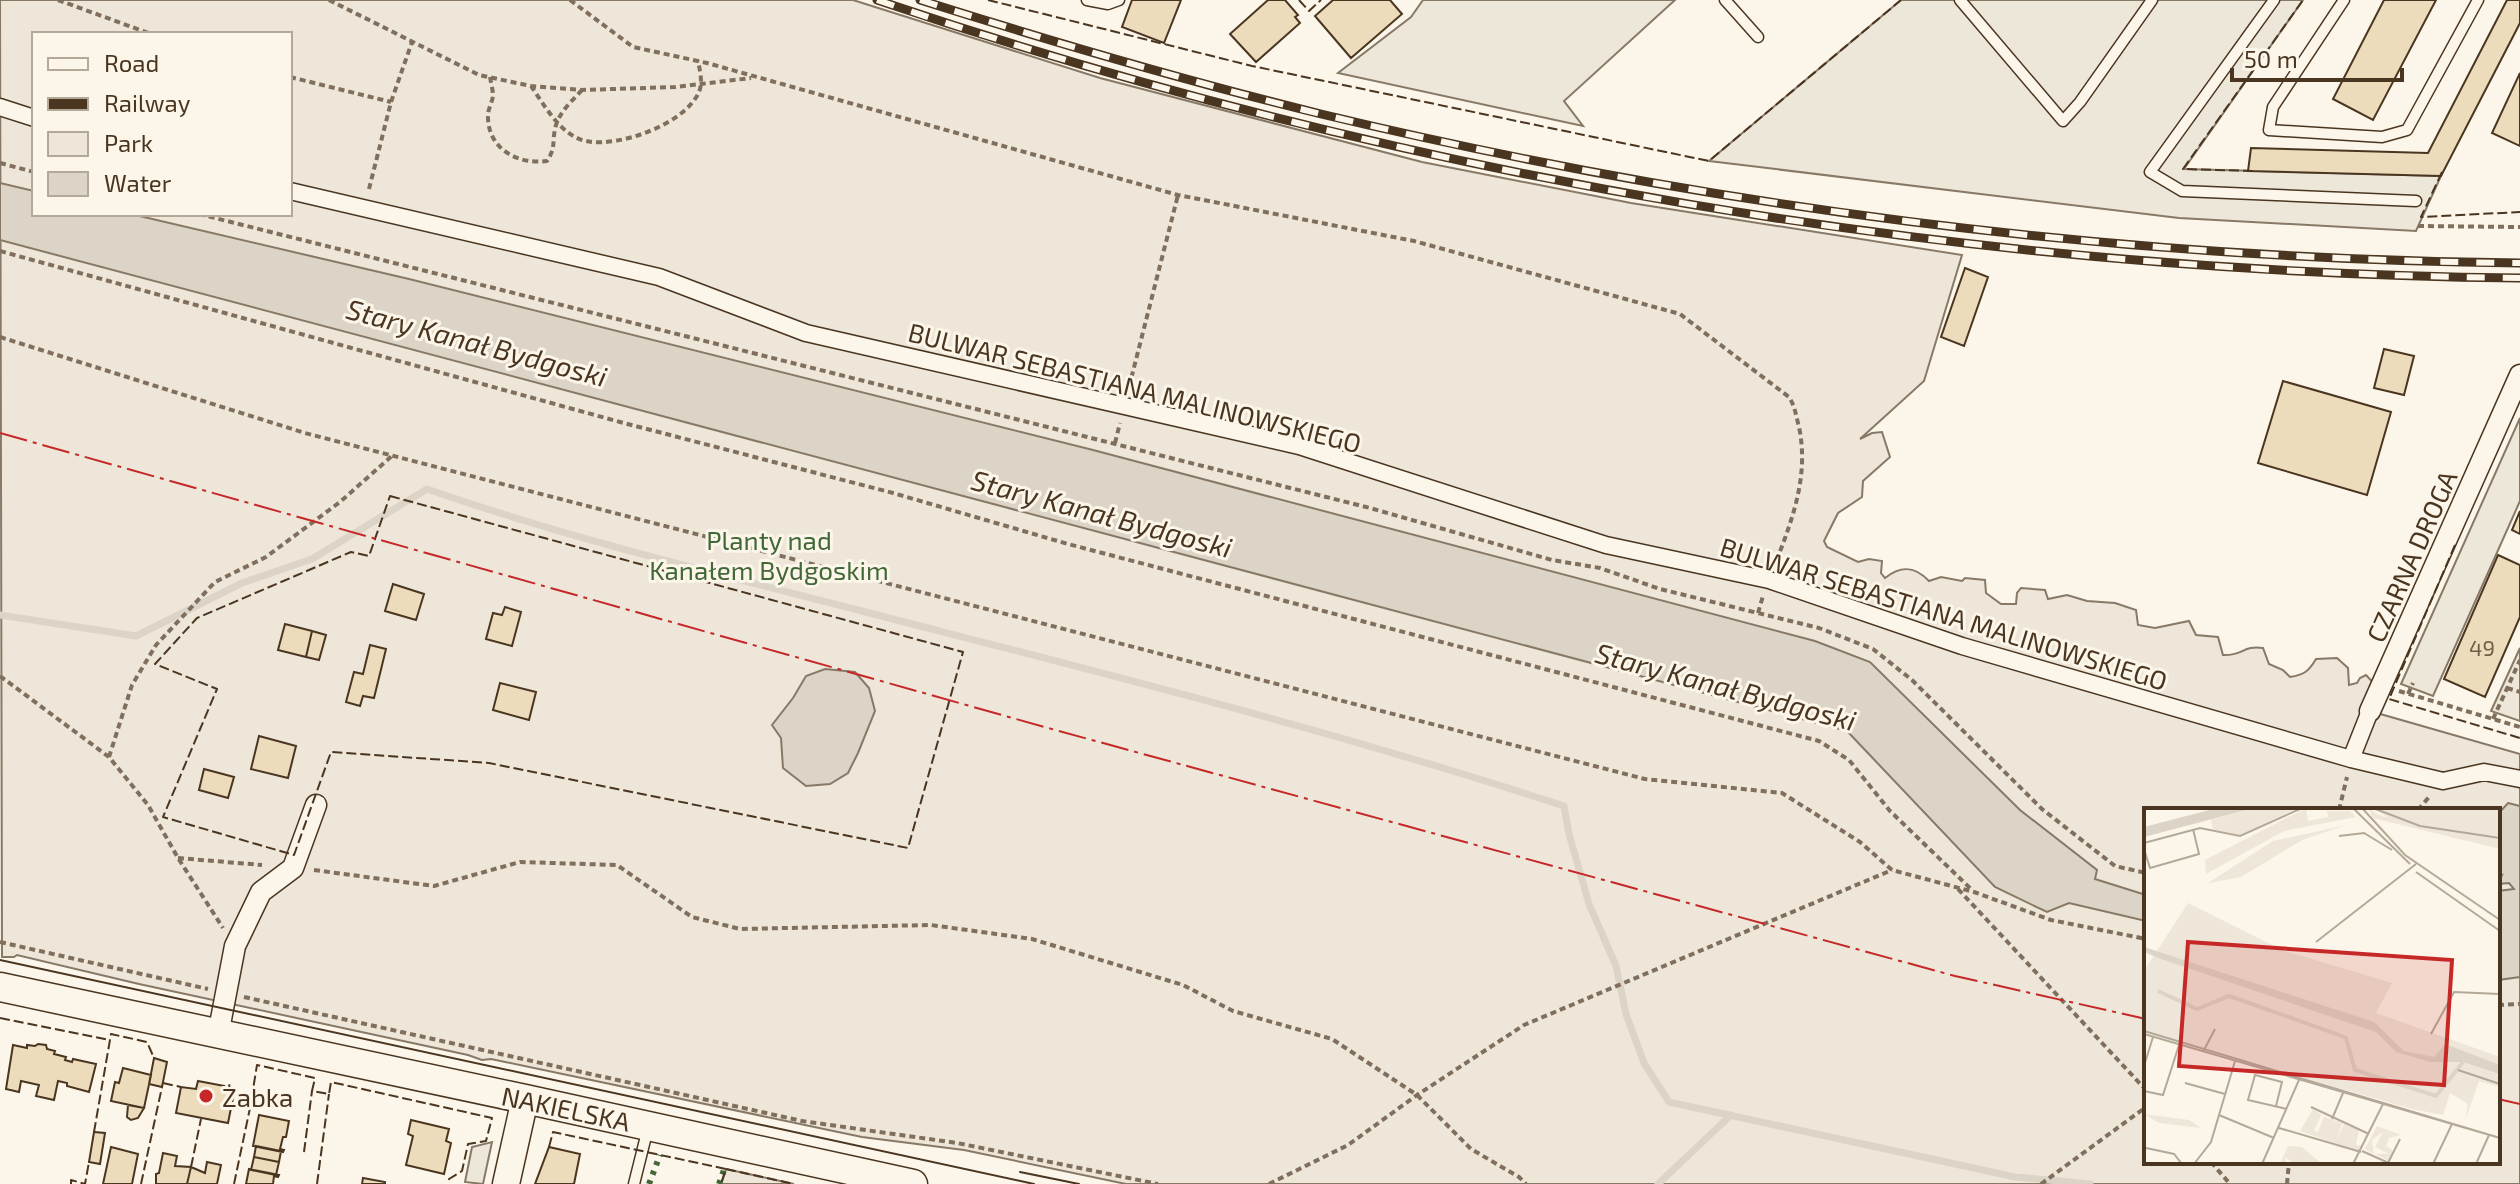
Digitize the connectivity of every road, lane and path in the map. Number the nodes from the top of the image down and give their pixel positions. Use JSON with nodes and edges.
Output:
{"nodes":[{"id":1,"x":58,"y":0,"type":"edge"},
{"id":2,"x":329,"y":0,"type":"edge"},
{"id":3,"x":570,"y":0,"type":"edge"},
{"id":4,"x":1087,"y":0,"type":"edge"},
{"id":5,"x":1119,"y":0,"type":"edge"},
{"id":6,"x":1725,"y":0,"type":"edge"},
{"id":7,"x":1960,"y":0,"type":"edge"},
{"id":8,"x":2152,"y":0,"type":"edge"},
{"id":9,"x":2274,"y":0,"type":"edge"},
{"id":10,"x":2344,"y":0,"type":"edge"},
{"id":11,"x":2478,"y":0,"type":"edge"},
{"id":12,"x":146,"y":32,"type":"edge"},
{"id":13,"x":1758,"y":37,"type":"dead end"},
{"id":14,"x":412,"y":42,"type":"junction"},
{"id":15,"x":698,"y":61,"type":"junction"},
{"id":16,"x":292,"y":77,"type":"edge"},
{"id":17,"x":490,"y":77,"type":"junction"},
{"id":18,"x":757,"y":77,"type":"junction"},
{"id":19,"x":700,"y":84,"type":"junction"},
{"id":20,"x":531,"y":86,"type":"junction"},
{"id":21,"x":582,"y":90,"type":"junction"},
{"id":22,"x":391,"y":102,"type":"junction"},
{"id":23,"x":0,"y":107,"type":"edge"},
{"id":24,"x":32,"y":117,"type":"edge"},
{"id":25,"x":557,"y":121,"type":"junction"},
{"id":26,"x":0,"y":163,"type":"edge"},
{"id":27,"x":32,"y":171,"type":"edge"},
{"id":28,"x":292,"y":191,"type":"edge"},
{"id":29,"x":1178,"y":195,"type":"junction"},
{"id":30,"x":2416,"y":201,"type":"dead end"},
{"id":31,"x":365,"y":208,"type":"junction"},
{"id":32,"x":207,"y":216,"type":"edge"},
{"id":33,"x":2418,"y":226,"type":"dead end"},
{"id":34,"x":2520,"y":227,"type":"edge"},
{"id":35,"x":0,"y":251,"type":"edge"},
{"id":36,"x":0,"y":337,"type":"edge"},
{"id":37,"x":2516,"y":388,"type":"edge"},
{"id":38,"x":1125,"y":406,"type":"junction"},
{"id":39,"x":1115,"y":443,"type":"junction"},
{"id":40,"x":393,"y":455,"type":"junction"},
{"id":41,"x":1769,"y":580,"type":"junction"},
{"id":42,"x":1758,"y":613,"type":"junction"},
{"id":43,"x":2520,"y":660,"type":"edge"},
{"id":44,"x":0,"y":676,"type":"edge"},
{"id":45,"x":2413,"y":683,"type":"dead end"},
{"id":46,"x":2381,"y":686,"type":"junction"},
{"id":47,"x":2507,"y":688,"type":"junction"},
{"id":48,"x":2520,"y":692,"type":"edge"},
{"id":49,"x":2408,"y":694,"type":"junction"},
{"id":50,"x":2370,"y":711,"type":"joint"},
{"id":51,"x":2493,"y":719,"type":"junction"},
{"id":52,"x":2520,"y":727,"type":"edge"},
{"id":53,"x":109,"y":757,"type":"junction"},
{"id":54,"x":2351,"y":759,"type":"junction"},
{"id":55,"x":2520,"y":779,"type":"edge"},
{"id":56,"x":316,"y":805,"type":"dead end"},
{"id":57,"x":2339,"y":808,"type":"edge"},
{"id":58,"x":178,"y":858,"type":"junction"},
{"id":59,"x":293,"y":868,"type":"junction"},
{"id":60,"x":1892,"y":870,"type":"junction"},
{"id":61,"x":2144,"y":873,"type":"edge"},
{"id":62,"x":1956,"y":887,"type":"junction"},
{"id":63,"x":1974,"y":892,"type":"junction"},
{"id":64,"x":2144,"y":939,"type":"edge"},
{"id":65,"x":0,"y":942,"type":"edge"},
{"id":66,"x":235,"y":946,"type":"junction"},
{"id":67,"x":0,"y":987,"type":"edge"},
{"id":68,"x":228,"y":994,"type":"junction"},
{"id":69,"x":2520,"y":1004,"type":"edge"},
{"id":70,"x":2500,"y":1005,"type":"edge"},
{"id":71,"x":218,"y":1035,"type":"junction"},
{"id":72,"x":2144,"y":1088,"type":"edge"},
{"id":73,"x":1417,"y":1095,"type":"junction"},
{"id":74,"x":525,"y":1099,"type":"junction"},
{"id":75,"x":2144,"y":1108,"type":"edge"},
{"id":76,"x":649,"y":1126,"type":"junction"},
{"id":77,"x":2213,"y":1164,"type":"edge"},
{"id":78,"x":2289,"y":1164,"type":"edge"},
{"id":79,"x":506,"y":1184,"type":"edge"},
{"id":80,"x":634,"y":1184,"type":"edge"},
{"id":81,"x":913,"y":1184,"type":"edge"},
{"id":82,"x":1158,"y":1184,"type":"edge"},
{"id":83,"x":1269,"y":1184,"type":"edge"},
{"id":84,"x":1526,"y":1184,"type":"edge"},
{"id":85,"x":2041,"y":1184,"type":"edge"},
{"id":86,"x":2230,"y":1184,"type":"edge"},
{"id":87,"x":2287,"y":1184,"type":"edge"}],
"edges":[{"from":1,"to":12,"type":"path"},
{"from":2,"to":14,"type":"path"},
{"from":3,"to":15,"type":"path"},
{"from":4,"to":5,"type":"lane"},
{"from":6,"to":13,"type":"lane"},
{"from":7,"to":8,"type":"lane"},
{"from":9,"to":30,"type":"lane"},
{"from":10,"to":11,"type":"lane"},
{"from":14,"to":17,"type":"path"},
{"from":14,"to":22,"type":"path"},
{"from":15,"to":18,"type":"path"},
{"from":15,"to":19,"type":"path"},
{"from":16,"to":22,"type":"path"},
{"from":17,"to":20,"type":"path"},
{"from":17,"to":25,"type":"path"},
{"from":18,"to":19,"type":"path"},
{"from":18,"to":29,"type":"path"},
{"from":19,"to":21,"type":"path"},
{"from":19,"to":25,"type":"path"},
{"from":20,"to":21,"type":"path"},
{"from":20,"to":25,"type":"path"},
{"from":21,"to":25,"type":"path"},
{"from":22,"to":31,"type":"path"},
{"from":23,"to":24,"type":"street"},
{"from":26,"to":27,"type":"path"},
{"from":28,"to":31,"type":"street","name":"BULWAR SEBASTIANA MALINOWSKIEGO"},
{"from":29,"to":38,"type":"path"},
{"from":29,"to":41,"type":"path"},
{"from":31,"to":38,"type":"street","name":"BULWAR SEBASTIANA MALINOWSKIEGO"},
{"from":32,"to":39,"type":"path"},
{"from":33,"to":34,"type":"path"},
{"from":35,"to":63,"type":"path"},
{"from":36,"to":40,"type":"path"},
{"from":37,"to":46,"type":"street","name":"CZARNA DROGA"},
{"from":38,"to":39,"type":"path"},
{"from":38,"to":41,"type":"street","name":"BULWAR SEBASTIANA MALINOWSKIEGO"},
{"from":39,"to":42,"type":"path"},
{"from":40,"to":53,"type":"path"},
{"from":40,"to":60,"type":"path"},
{"from":41,"to":42,"type":"path"},
{"from":41,"to":54,"type":"street","name":"BULWAR SEBASTIANA MALINOWSKIEGO"},
{"from":42,"to":61,"type":"path"},
{"from":43,"to":47,"type":"path"},
{"from":44,"to":53,"type":"path"},
{"from":45,"to":49,"type":"path"},
{"from":46,"to":49,"type":"path"},
{"from":46,"to":50,"type":"street","name":"CZARNA DROGA"},
{"from":47,"to":48,"type":"path"},
{"from":47,"to":51,"type":"path"},
{"from":49,"to":51,"type":"path"},
{"from":50,"to":54,"type":"street","name":"CZARNA DROGA"},
{"from":51,"to":52,"type":"path"},
{"from":53,"to":58,"type":"path"},
{"from":54,"to":55,"type":"street","name":"BULWAR SEBASTIANA MALINOWSKIEGO"},
{"from":54,"to":57,"type":"path"},
{"from":56,"to":59,"type":"street"},
{"from":58,"to":59,"type":"path"},
{"from":58,"to":66,"type":"path"},
{"from":59,"to":66,"type":"street"},
{"from":59,"to":73,"type":"path"},
{"from":60,"to":62,"type":"path"},
{"from":60,"to":73,"type":"path"},
{"from":62,"to":63,"type":"path"},
{"from":62,"to":72,"type":"path"},
{"from":63,"to":64,"type":"path"},
{"from":65,"to":68,"type":"path"},
{"from":66,"to":68,"type":"street"},
{"from":67,"to":71,"type":"main road","name":"NAKIELSKA"},
{"from":68,"to":71,"type":"street"},
{"from":68,"to":82,"type":"path"},
{"from":69,"to":70,"type":"path"},
{"from":71,"to":74,"type":"main road","name":"NAKIELSKA"},
{"from":73,"to":83,"type":"path"},
{"from":73,"to":84,"type":"path"},
{"from":74,"to":76,"type":"main road","name":"NAKIELSKA"},
{"from":74,"to":79,"type":"street"},
{"from":75,"to":85,"type":"path"},
{"from":76,"to":80,"type":"lane"},
{"from":76,"to":81,"type":"main road","name":"NAKIELSKA"},
{"from":77,"to":86,"type":"path"},
{"from":78,"to":87,"type":"path"}]}
